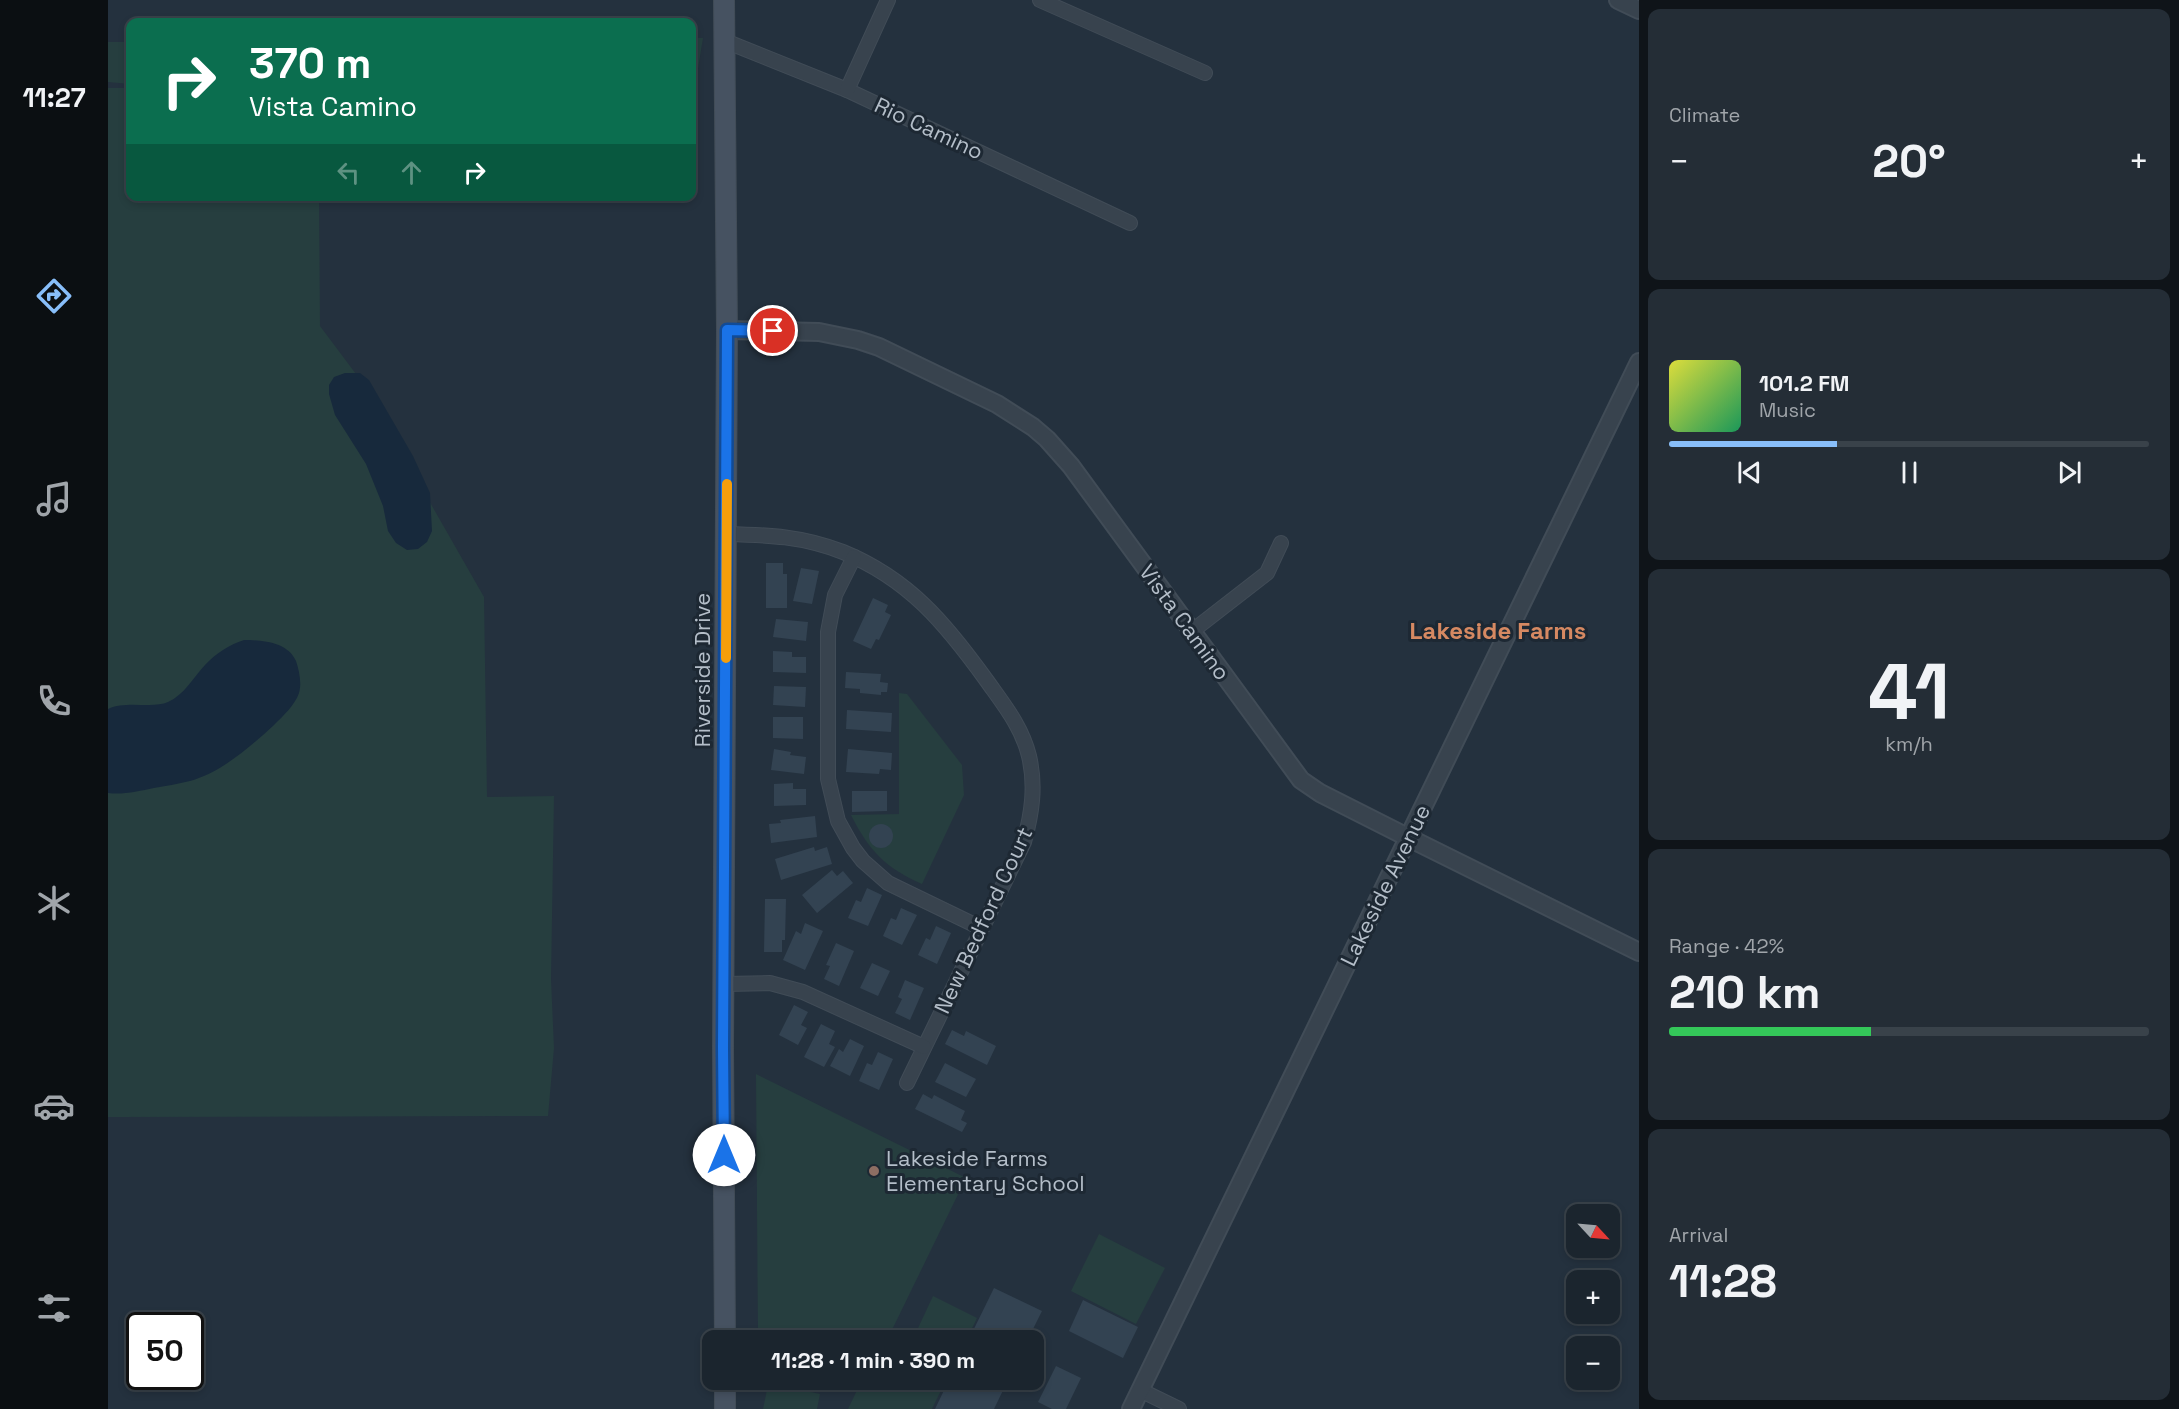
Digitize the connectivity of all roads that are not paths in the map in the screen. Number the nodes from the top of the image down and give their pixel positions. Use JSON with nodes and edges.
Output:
{"nodes":[{"id":1,"x":724,"y":0,"type":"edge"},
{"id":2,"x":888,"y":0,"type":"edge"},
{"id":3,"x":1040,"y":0,"type":"edge"},
{"id":4,"x":1618,"y":0,"type":"edge"},
{"id":5,"x":1639,"y":10,"type":"edge"},
{"id":6,"x":725,"y":41,"type":"junction"},
{"id":7,"x":1205,"y":73,"type":"dead end"},
{"id":8,"x":848,"y":90,"type":"junction"},
{"id":9,"x":1130,"y":224,"type":"dead end"},
{"id":10,"x":727,"y":330,"type":"junction"},
{"id":11,"x":1639,"y":362,"type":"edge"},
{"id":12,"x":726,"y":534,"type":"junction"},
{"id":13,"x":1281,"y":543,"type":"dead end"},
{"id":14,"x":854,"y":557,"type":"junction"},
{"id":15,"x":1191,"y":632,"type":"junction"},
{"id":16,"x":1409,"y":838,"type":"junction"},
{"id":17,"x":981,"y":928,"type":"junction"},
{"id":18,"x":1639,"y":952,"type":"edge"},
{"id":19,"x":725,"y":984,"type":"junction"},
{"id":20,"x":924,"y":1047,"type":"junction"},
{"id":21,"x":907,"y":1083,"type":"dead end"},
{"id":22,"x":725,"y":1330,"type":"edge"},
{"id":23,"x":725,"y":1390,"type":"edge"},
{"id":24,"x":1140,"y":1390,"type":"junction"},
{"id":25,"x":725,"y":1409,"type":"edge"},
{"id":26,"x":1131,"y":1409,"type":"edge"},
{"id":27,"x":1179,"y":1409,"type":"edge"}],
"edges":[{"from":1,"to":6,"type":"main road","name":"Riverside Drive"},
{"from":2,"to":8,"type":"street"},
{"from":3,"to":7,"type":"street"},
{"from":4,"to":5,"type":"street"},
{"from":6,"to":8,"type":"street","name":"Rio Camino"},
{"from":6,"to":10,"type":"main road","name":"Riverside Drive"},
{"from":8,"to":9,"type":"street","name":"Rio Camino"},
{"from":10,"to":12,"type":"main road","name":"Riverside Drive"},
{"from":10,"to":15,"type":"street","name":"Vista Camino"},
{"from":11,"to":16,"type":"street","name":"Lakeside Avenue"},
{"from":12,"to":14,"type":"street","name":"New Bedford Court"},
{"from":12,"to":19,"type":"main road","name":"Riverside Drive"},
{"from":13,"to":15,"type":"street"},
{"from":14,"to":17,"type":"street"},
{"from":14,"to":17,"type":"street","name":"New Bedford Court"},
{"from":15,"to":16,"type":"street","name":"Vista Camino"},
{"from":16,"to":18,"type":"street","name":"Vista Camino"},
{"from":16,"to":24,"type":"street","name":"Lakeside Avenue"},
{"from":17,"to":20,"type":"street","name":"New Bedford Court"},
{"from":19,"to":20,"type":"street"},
{"from":19,"to":22,"type":"main road","name":"Riverside Drive"},
{"from":20,"to":21,"type":"street","name":"New Bedford Court"},
{"from":23,"to":25,"type":"main road"},
{"from":24,"to":26,"type":"street","name":"Lakeside Avenue"},
{"from":24,"to":27,"type":"street"}]}
